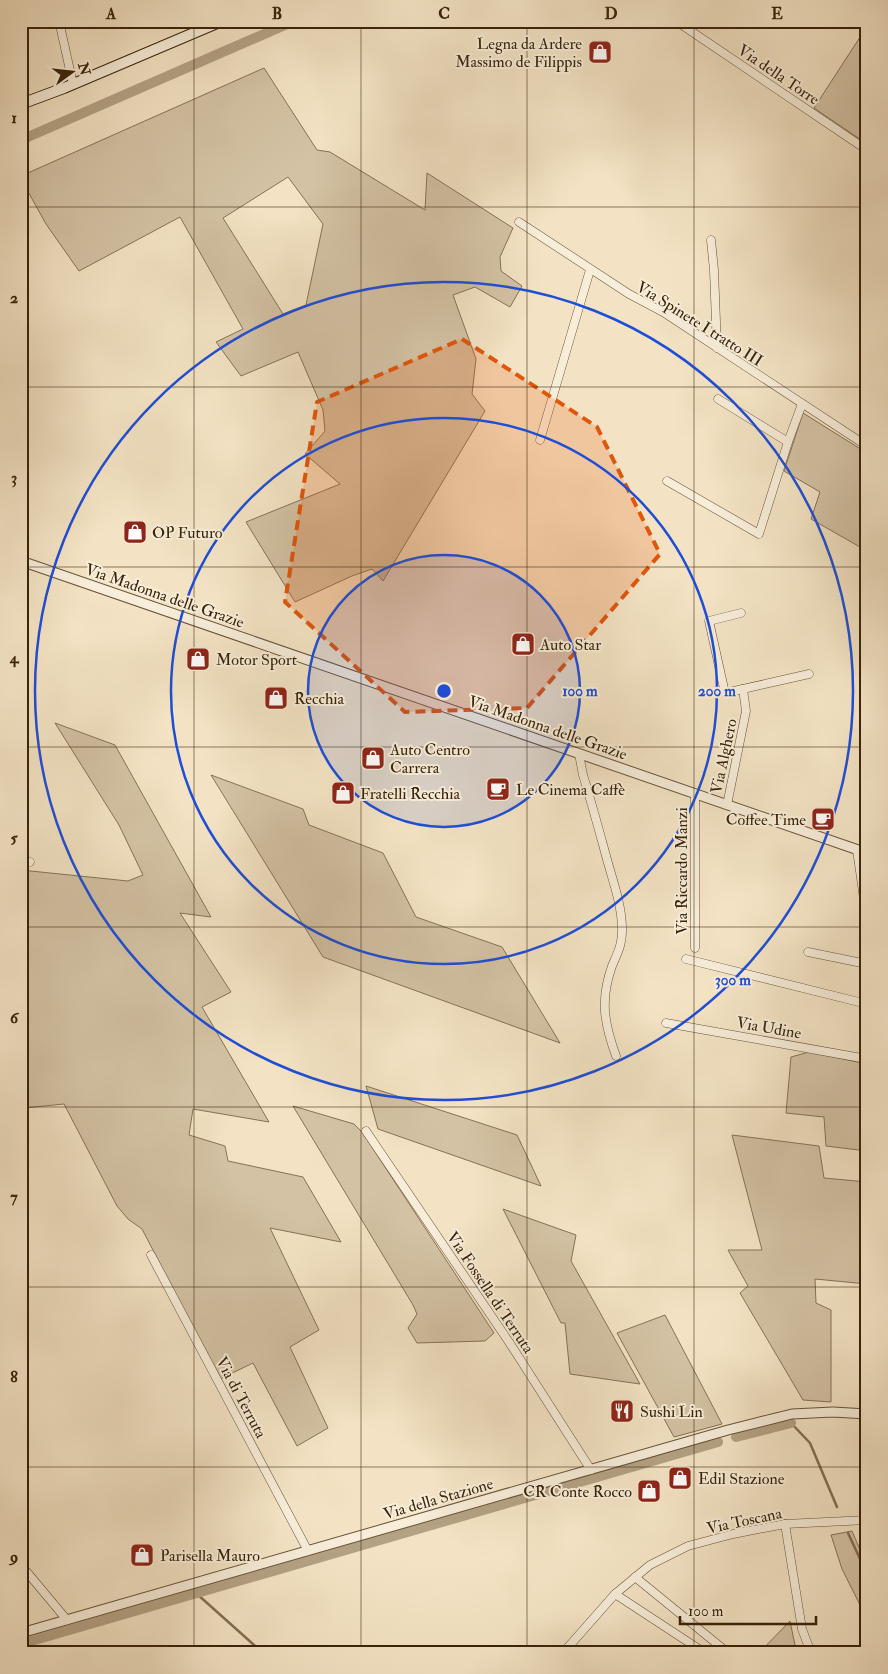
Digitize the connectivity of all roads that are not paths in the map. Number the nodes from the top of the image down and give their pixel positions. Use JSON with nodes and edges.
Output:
{"nodes":[{"id":1,"x":59,"y":21,"type":"edge"},
{"id":2,"x":222,"y":21,"type":"edge"},
{"id":3,"x":676,"y":21,"type":"edge"},
{"id":4,"x":74,"y":84,"type":"junction"},
{"id":5,"x":21,"y":104,"type":"edge"},
{"id":6,"x":867,"y":150,"type":"edge"},
{"id":7,"x":519,"y":222,"type":"dead end"},
{"id":8,"x":711,"y":240,"type":"dead end"},
{"id":9,"x":590,"y":270,"type":"junction"},
{"id":10,"x":717,"y":348,"type":"junction"},
{"id":11,"x":718,"y":399,"type":"dead end"},
{"id":12,"x":802,"y":404,"type":"junction"},
{"id":13,"x":540,"y":440,"type":"dead end"},
{"id":14,"x":788,"y":442,"type":"junction"},
{"id":15,"x":867,"y":446,"type":"edge"},
{"id":16,"x":667,"y":481,"type":"dead end"},
{"id":17,"x":21,"y":561,"type":"edge"},
{"id":18,"x":741,"y":613,"type":"dead end"},
{"id":19,"x":809,"y":674,"type":"dead end"},
{"id":20,"x":743,"y":689,"type":"junction"},
{"id":21,"x":579,"y":754,"type":"junction"},
{"id":22,"x":696,"y":794,"type":"junction"},
{"id":23,"x":727,"y":805,"type":"junction"},
{"id":24,"x":857,"y":850,"type":"junction"},
{"id":25,"x":867,"y":853,"type":"edge"},
{"id":26,"x":21,"y":858,"type":"edge"},
{"id":27,"x":30,"y":862,"type":"dead end"},
{"id":28,"x":867,"y":920,"type":"edge"},
{"id":29,"x":695,"y":948,"type":"dead end"},
{"id":30,"x":808,"y":952,"type":"dead end"},
{"id":31,"x":686,"y":959,"type":"dead end"},
{"id":32,"x":867,"y":964,"type":"edge"},
{"id":33,"x":867,"y":1004,"type":"edge"},
{"id":34,"x":666,"y":1023,"type":"dead end"},
{"id":35,"x":616,"y":1056,"type":"dead end"},
{"id":36,"x":867,"y":1059,"type":"edge"},
{"id":37,"x":366,"y":1130,"type":"dead end"},
{"id":38,"x":151,"y":1255,"type":"dead end"},
{"id":39,"x":867,"y":1414,"type":"edge"},
{"id":40,"x":591,"y":1470,"type":"junction"},
{"id":41,"x":867,"y":1520,"type":"edge"},
{"id":42,"x":785,"y":1524,"type":"junction"},
{"id":43,"x":308,"y":1551,"type":"junction"},
{"id":44,"x":21,"y":1564,"type":"edge"},
{"id":45,"x":636,"y":1577,"type":"junction"},
{"id":46,"x":615,"y":1594,"type":"junction"},
{"id":47,"x":67,"y":1620,"type":"junction"},
{"id":48,"x":21,"y":1634,"type":"edge"},
{"id":49,"x":563,"y":1653,"type":"edge"},
{"id":50,"x":705,"y":1653,"type":"edge"},
{"id":51,"x":726,"y":1653,"type":"edge"},
{"id":52,"x":811,"y":1653,"type":"edge"}],
"edges":[{"from":1,"to":4,"type":"street"},
{"from":2,"to":4,"type":"main road"},
{"from":3,"to":6,"type":"street","name":"Via della Torre"},
{"from":4,"to":5,"type":"main road"},
{"from":7,"to":9,"type":"street","name":"Via Spinete I tratto III"},
{"from":8,"to":10,"type":"street"},
{"from":9,"to":10,"type":"street","name":"Via Spinete I tratto III"},
{"from":9,"to":13,"type":"street"},
{"from":10,"to":12,"type":"street","name":"Via Spinete I tratto III"},
{"from":11,"to":14,"type":"street"},
{"from":12,"to":14,"type":"street"},
{"from":12,"to":15,"type":"street","name":"Via Spinete I tratto III"},
{"from":14,"to":16,"type":"street"},
{"from":17,"to":21,"type":"street","name":"Via Madonna delle Grazie"},
{"from":18,"to":20,"type":"street"},
{"from":19,"to":20,"type":"street"},
{"from":20,"to":23,"type":"street","name":"Via Alghero"},
{"from":21,"to":22,"type":"street","name":"Via Madonna delle Grazie"},
{"from":21,"to":35,"type":"street"},
{"from":22,"to":23,"type":"street","name":"Via Madonna delle Grazie"},
{"from":22,"to":29,"type":"street","name":"Via Riccardo Manzi"},
{"from":23,"to":24,"type":"street","name":"Via Madonna delle Grazie"},
{"from":24,"to":25,"type":"street","name":"Via Madonna delle Grazie"},
{"from":24,"to":28,"type":"street"},
{"from":26,"to":27,"type":"street"},
{"from":30,"to":32,"type":"street"},
{"from":31,"to":33,"type":"street"},
{"from":34,"to":36,"type":"street","name":"Via Udine"},
{"from":37,"to":40,"type":"street","name":"Via Fossella di Terruta"},
{"from":38,"to":43,"type":"street","name":"Via di Terruta"},
{"from":39,"to":40,"type":"street","name":"Via della Stazione"},
{"from":40,"to":43,"type":"street","name":"Via della Stazione"},
{"from":41,"to":42,"type":"street","name":"Via Toscana"},
{"from":42,"to":45,"type":"street","name":"Via Toscana"},
{"from":42,"to":52,"type":"street"},
{"from":43,"to":47,"type":"street","name":"Via della Stazione"},
{"from":44,"to":47,"type":"street"},
{"from":45,"to":46,"type":"street","name":"Via Toscana"},
{"from":45,"to":51,"type":"street"},
{"from":46,"to":49,"type":"street","name":"Via Toscana"},
{"from":46,"to":50,"type":"street"},
{"from":47,"to":48,"type":"street","name":"Via della Stazione"}]}
